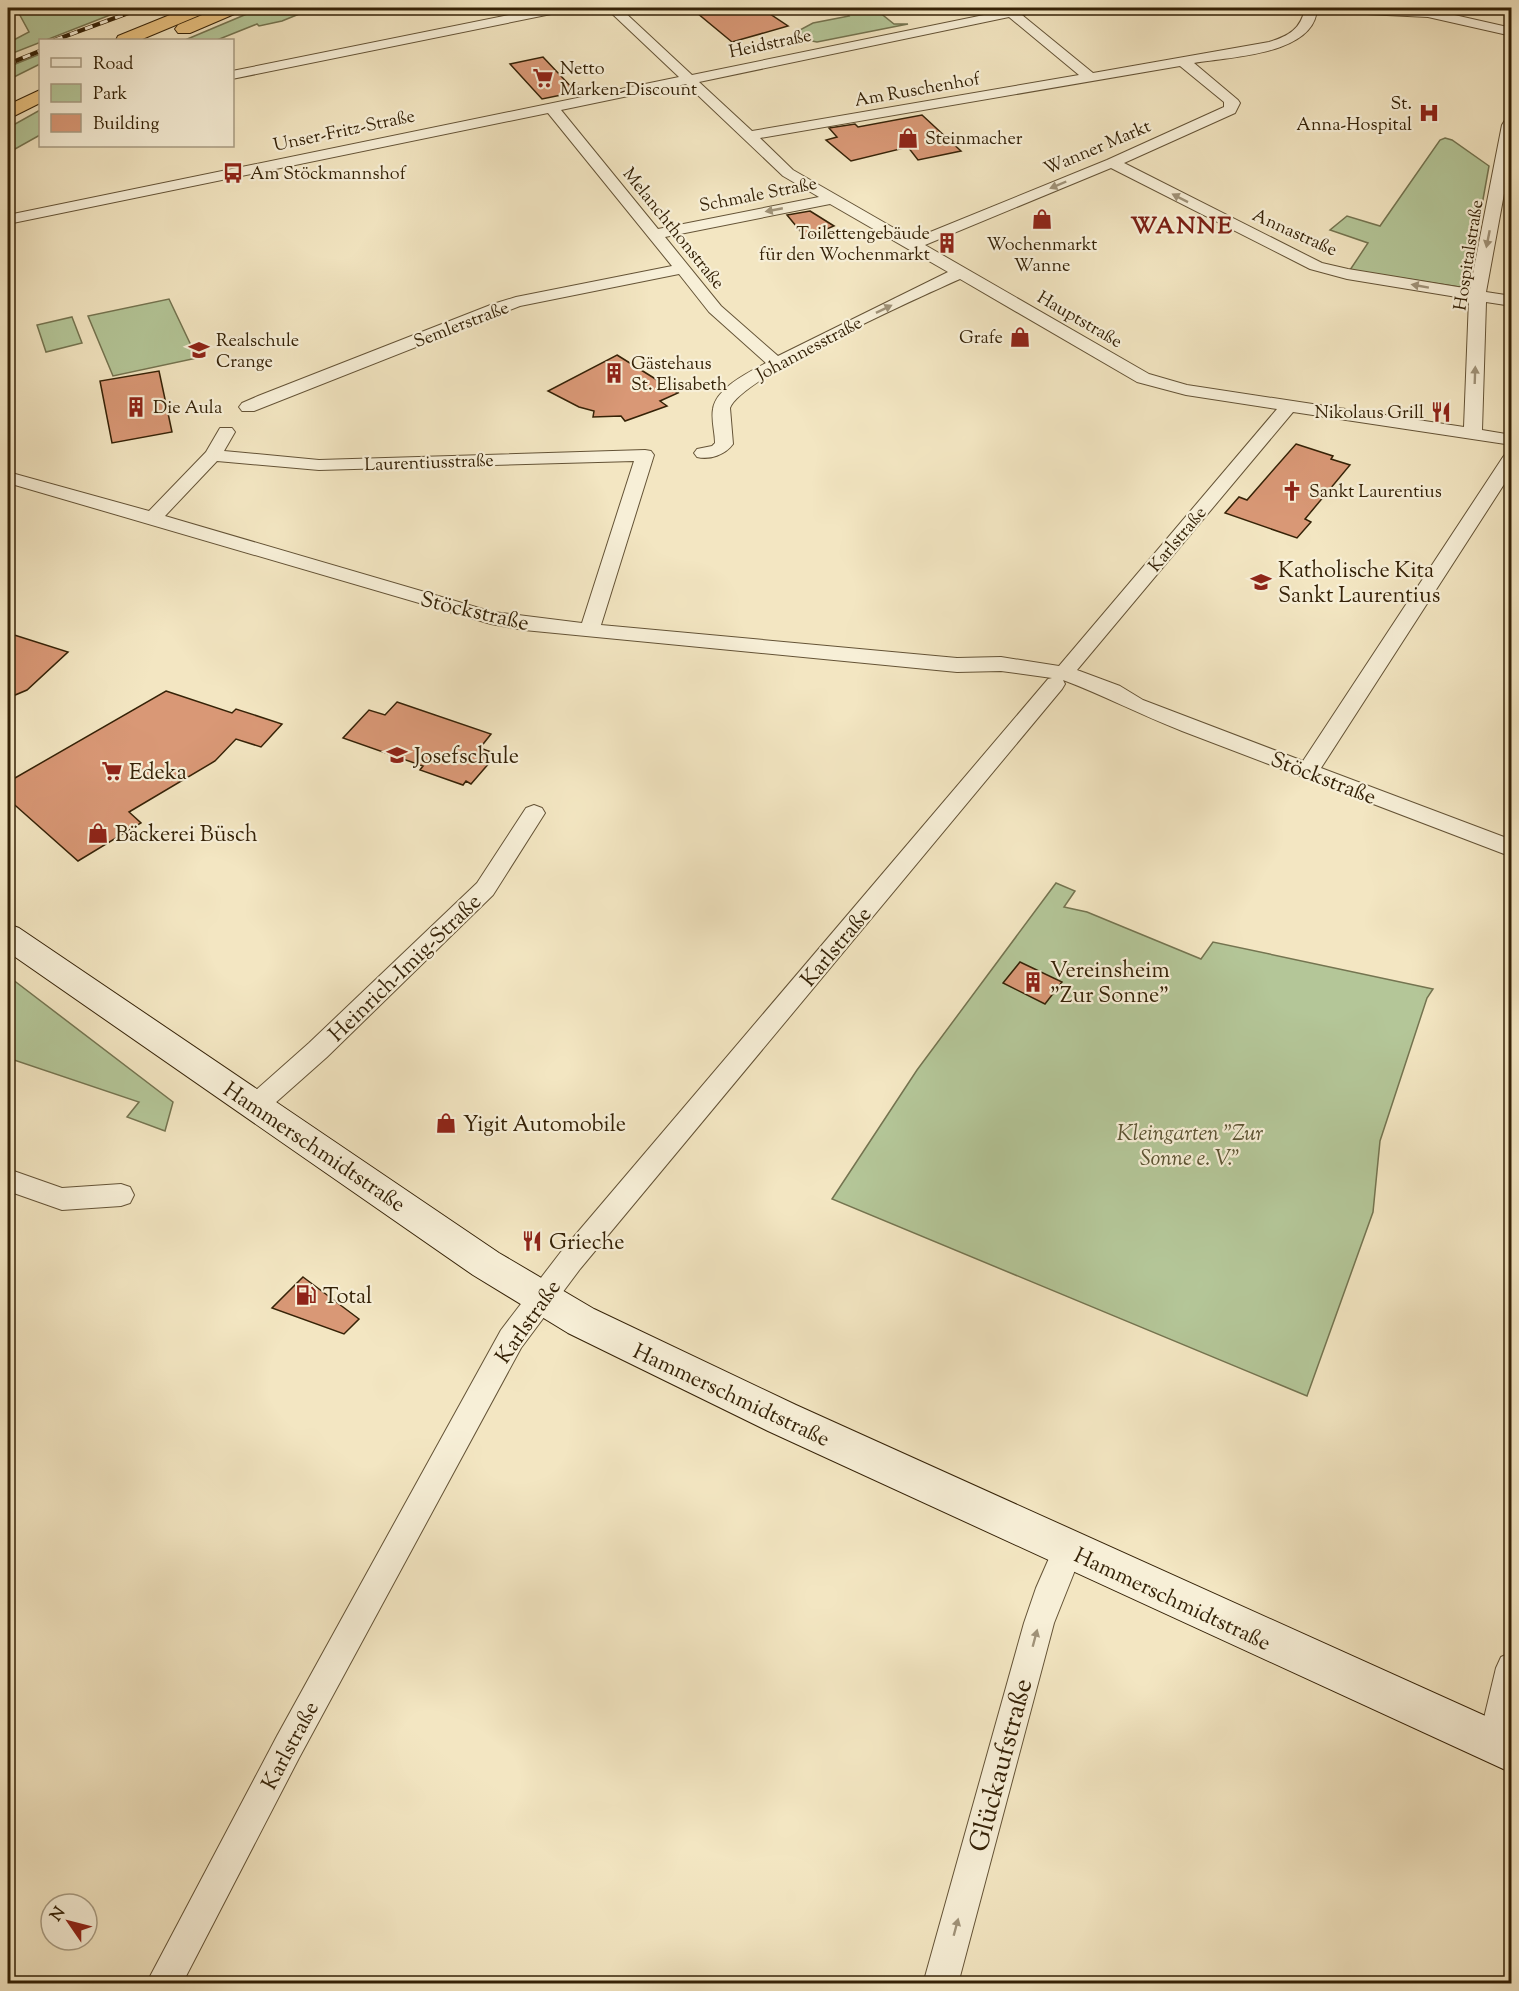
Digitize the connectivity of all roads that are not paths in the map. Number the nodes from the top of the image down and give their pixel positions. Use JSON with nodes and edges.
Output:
{"nodes":[{"id":1,"x":201,"y":8,"type":"edge"},
{"id":2,"x":233,"y":8,"type":"edge"},
{"id":3,"x":561,"y":8,"type":"edge"},
{"id":4,"x":613,"y":8,"type":"edge"},
{"id":5,"x":1035,"y":8,"type":"edge"},
{"id":6,"x":1311,"y":8,"type":"edge"},
{"id":7,"x":1326,"y":8,"type":"edge"},
{"id":8,"x":1011,"y":12,"type":"junction"},
{"id":9,"x":1512,"y":32,"type":"edge"},
{"id":10,"x":127,"y":39,"type":"edge"},
{"id":11,"x":159,"y":39,"type":"edge"},
{"id":12,"x":1183,"y":61,"type":"junction"},
{"id":13,"x":234,"y":75,"type":"edge"},
{"id":14,"x":1090,"y":77,"type":"junction"},
{"id":15,"x":689,"y":79,"type":"junction"},
{"id":16,"x":39,"y":81,"type":"edge"},
{"id":17,"x":8,"y":97,"type":"edge"},
{"id":18,"x":39,"y":97,"type":"edge"},
{"id":19,"x":551,"y":107,"type":"junction"},
{"id":20,"x":8,"y":113,"type":"edge"},
{"id":21,"x":1512,"y":120,"type":"edge"},
{"id":22,"x":749,"y":136,"type":"junction"},
{"id":23,"x":1112,"y":162,"type":"junction"},
{"id":24,"x":832,"y":199,"type":"junction"},
{"id":25,"x":8,"y":220,"type":"edge"},
{"id":26,"x":656,"y":234,"type":"junction"},
{"id":27,"x":912,"y":245,"type":"junction"},
{"id":28,"x":682,"y":269,"type":"junction"},
{"id":29,"x":960,"y":273,"type":"junction"},
{"id":30,"x":1478,"y":296,"type":"junction"},
{"id":31,"x":1512,"y":301,"type":"edge"},
{"id":32,"x":776,"y":363,"type":"junction"},
{"id":33,"x":248,"y":406,"type":"dead end"},
{"id":34,"x":1289,"y":406,"type":"junction"},
{"id":35,"x":226,"y":432,"type":"dead end"},
{"id":36,"x":1473,"y":434,"type":"junction"},
{"id":37,"x":1512,"y":440,"type":"edge"},
{"id":38,"x":703,"y":453,"type":"dead end"},
{"id":39,"x":213,"y":455,"type":"junction"},
{"id":40,"x":1512,"y":457,"type":"edge"},
{"id":41,"x":8,"y":477,"type":"edge"},
{"id":42,"x":153,"y":518,"type":"junction"},
{"id":43,"x":590,"y":629,"type":"junction"},
{"id":44,"x":1060,"y":678,"type":"junction"},
{"id":45,"x":1308,"y":771,"type":"junction"},
{"id":46,"x":534,"y":813,"type":"dead end"},
{"id":47,"x":1512,"y":849,"type":"edge"},
{"id":48,"x":8,"y":936,"type":"edge"},
{"id":49,"x":256,"y":1105,"type":"junction"},
{"id":50,"x":8,"y":1180,"type":"edge"},
{"id":51,"x":121,"y":1194,"type":"dead end"},
{"id":52,"x":541,"y":1298,"type":"junction"},
{"id":53,"x":1068,"y":1550,"type":"junction"},
{"id":54,"x":1512,"y":1668,"type":"edge"},
{"id":55,"x":1503,"y":1747,"type":"edge"},
{"id":56,"x":163,"y":1983,"type":"edge"},
{"id":57,"x":940,"y":1983,"type":"edge"}],
"edges":[{"from":1,"to":10,"type":"highway"},
{"from":2,"to":11,"type":"highway"},
{"from":3,"to":13,"type":"street"},
{"from":4,"to":15,"type":"street","name":"Hauptstraße"},
{"from":5,"to":8,"type":"street","name":"Heidstraße"},
{"from":6,"to":12,"type":"street","name":"Am Ruschenhof"},
{"from":7,"to":9,"type":"street"},
{"from":8,"to":14,"type":"street"},
{"from":8,"to":15,"type":"street","name":"Heidstraße"},
{"from":12,"to":14,"type":"street","name":"Am Ruschenhof"},
{"from":12,"to":23,"type":"street","name":"Wanner Markt"},
{"from":14,"to":22,"type":"street","name":"Am Ruschenhof"},
{"from":15,"to":19,"type":"street","name":"Unser-Fritz-Straße"},
{"from":15,"to":22,"type":"street","name":"Hauptstraße"},
{"from":16,"to":17,"type":"highway"},
{"from":18,"to":20,"type":"highway"},
{"from":19,"to":25,"type":"street","name":"Unser-Fritz-Straße"},
{"from":19,"to":26,"type":"street","name":"Melanchthonstraße"},
{"from":21,"to":30,"type":"street","name":"Hospitalstraße","one_way":true},
{"from":22,"to":24,"type":"street","name":"Hauptstraße"},
{"from":23,"to":27,"type":"street","name":"Wanner Markt","one_way":true},
{"from":30,"to":23,"type":"street","name":"Annastraße","one_way":true},
{"from":24,"to":26,"type":"street","name":"Schmale Straße","one_way":true},
{"from":24,"to":27,"type":"street","name":"Hauptstraße"},
{"from":26,"to":28,"type":"street","name":"Melanchthonstraße"},
{"from":27,"to":29,"type":"street","name":"Hauptstraße"},
{"from":28,"to":32,"type":"street","name":"Melanchthonstraße"},
{"from":28,"to":33,"type":"street","name":"Semlerstraße"},
{"from":32,"to":29,"type":"street","name":"Johannesstraße","one_way":true},
{"from":29,"to":34,"type":"street","name":"Hauptstraße"},
{"from":30,"to":31,"type":"street","name":"Annastraße"},
{"from":36,"to":30,"type":"street","name":"Hospitalstraße","one_way":true},
{"from":32,"to":38,"type":"street","name":"Johannesstraße"},
{"from":34,"to":36,"type":"street","name":"Hauptstraße"},
{"from":34,"to":44,"type":"street","name":"Karlstraße"},
{"from":35,"to":39,"type":"street"},
{"from":36,"to":37,"type":"street","name":"Hauptstraße"},
{"from":39,"to":42,"type":"street"},
{"from":39,"to":43,"type":"street","name":"Laurentiusstraße"},
{"from":40,"to":45,"type":"street"},
{"from":41,"to":42,"type":"street","name":"Stöckstraße"},
{"from":42,"to":43,"type":"street","name":"Stöckstraße"},
{"from":43,"to":44,"type":"street","name":"Stöckstraße"},
{"from":44,"to":45,"type":"street","name":"Stöckstraße"},
{"from":44,"to":52,"type":"street","name":"Karlstraße"},
{"from":45,"to":47,"type":"street","name":"Stöckstraße"},
{"from":46,"to":49,"type":"street","name":"Heinrich-Imig-Straße"},
{"from":48,"to":49,"type":"main road","name":"Hammerschmidtstraße"},
{"from":49,"to":52,"type":"main road","name":"Hammerschmidtstraße"},
{"from":50,"to":51,"type":"street"},
{"from":52,"to":53,"type":"main road","name":"Hammerschmidtstraße"},
{"from":52,"to":56,"type":"street","name":"Karlstraße"},
{"from":53,"to":55,"type":"main road","name":"Hammerschmidtstraße"},
{"from":57,"to":53,"type":"street","name":"Glückaufstraße","one_way":true},
{"from":54,"to":55,"type":"street"}]}
